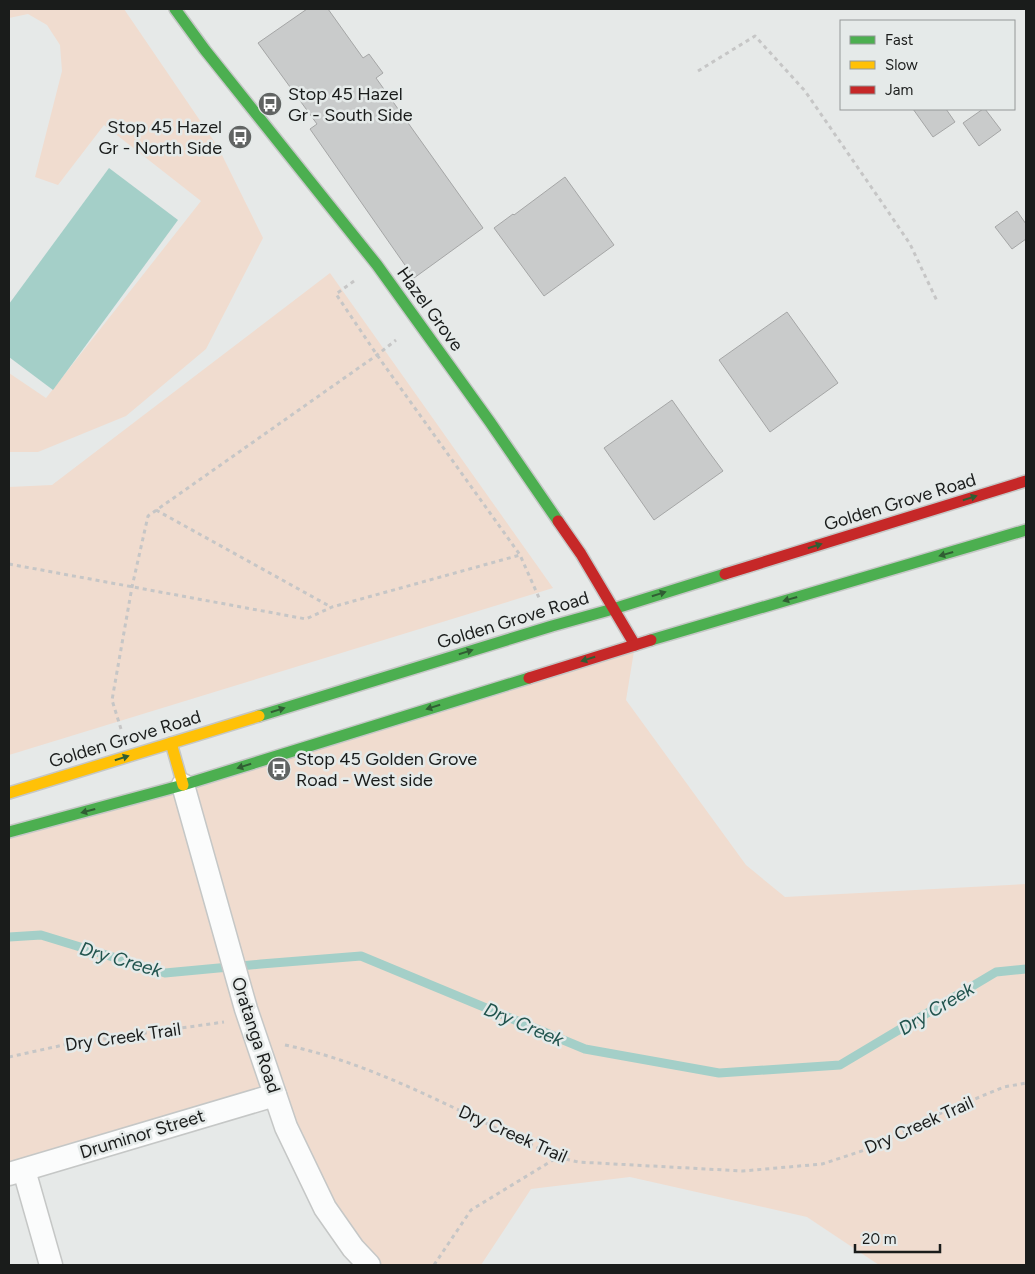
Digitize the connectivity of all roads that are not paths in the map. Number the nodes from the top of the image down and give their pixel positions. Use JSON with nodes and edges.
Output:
{"nodes":[{"id":1,"x":175,"y":9,"type":"edge"},
{"id":2,"x":1026,"y":481,"type":"edge"},
{"id":3,"x":1026,"y":530,"type":"edge"},
{"id":4,"x":613,"y":609,"type":"junction"},
{"id":5,"x":635,"y":645,"type":"junction"},
{"id":6,"x":171,"y":742,"type":"junction"},
{"id":7,"x":183,"y":785,"type":"junction"},
{"id":8,"x":9,"y":793,"type":"edge"},
{"id":9,"x":9,"y":832,"type":"edge"},
{"id":10,"x":275,"y":1095,"type":"junction"},
{"id":11,"x":16,"y":1172,"type":"edge"},
{"id":12,"x":51,"y":1265,"type":"edge"},
{"id":13,"x":369,"y":1265,"type":"edge"}],
"edges":[{"from":1,"to":4,"type":"main road","name":"Hazel Grove"},
{"from":4,"to":2,"type":"main road","name":"Golden Grove Road","one_way":true},
{"from":3,"to":5,"type":"main road","one_way":true},
{"from":4,"to":5,"type":"main road","name":"Hazel Grove"},
{"from":6,"to":4,"type":"main road","name":"Golden Grove Road","one_way":true},
{"from":5,"to":7,"type":"main road","one_way":true},
{"from":6,"to":7,"type":"main road"},
{"from":8,"to":6,"type":"main road","name":"Golden Grove Road","one_way":true},
{"from":7,"to":9,"type":"main road","one_way":true},
{"from":7,"to":10,"type":"street","name":"Oratanga Road"},
{"from":10,"to":11,"type":"street","name":"Druminor Street"},
{"from":10,"to":13,"type":"street","name":"Oratanga Road"},
{"from":11,"to":12,"type":"street"}]}
